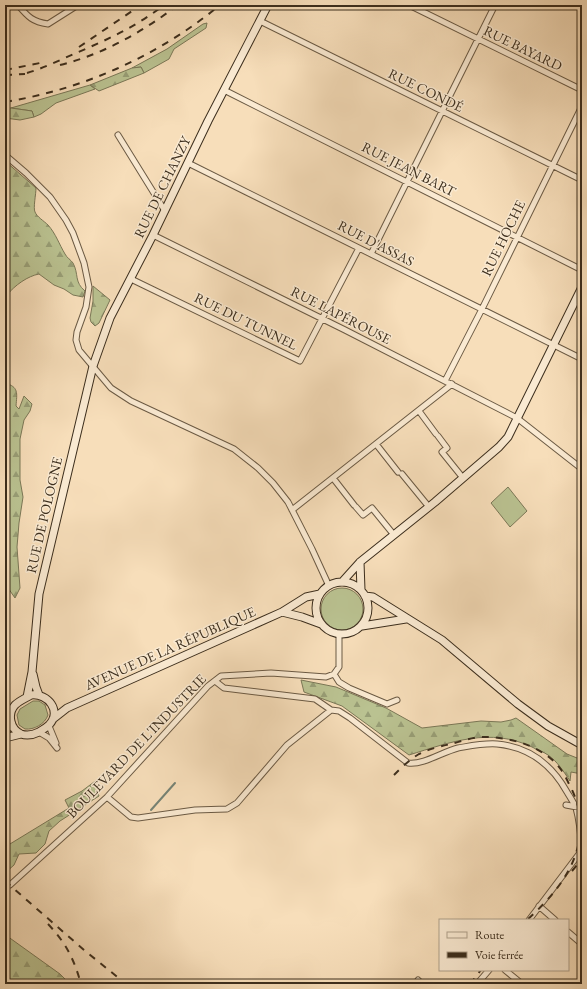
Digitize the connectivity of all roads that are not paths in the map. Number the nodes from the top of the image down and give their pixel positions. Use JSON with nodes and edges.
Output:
{"nodes":[{"id":1,"x":18,"y":5,"type":"edge"},
{"id":2,"x":78,"y":5,"type":"edge"},
{"id":3,"x":269,"y":5,"type":"edge"},
{"id":4,"x":409,"y":5,"type":"edge"},
{"id":5,"x":495,"y":5,"type":"edge"},
{"id":6,"x":260,"y":21,"type":"junction"},
{"id":7,"x":478,"y":39,"type":"junction"},
{"id":8,"x":224,"y":90,"type":"junction"},
{"id":9,"x":582,"y":90,"type":"edge"},
{"id":10,"x":582,"y":106,"type":"edge"},
{"id":11,"x":442,"y":111,"type":"junction"},
{"id":12,"x":118,"y":135,"type":"dead end"},
{"id":13,"x":5,"y":155,"type":"edge"},
{"id":14,"x":188,"y":163,"type":"junction"},
{"id":15,"x":553,"y":166,"type":"junction"},
{"id":16,"x":582,"y":180,"type":"edge"},
{"id":17,"x":407,"y":182,"type":"junction"},
{"id":18,"x":164,"y":211,"type":"junction"},
{"id":19,"x":153,"y":235,"type":"junction"},
{"id":20,"x":517,"y":237,"type":"junction"},
{"id":21,"x":359,"y":248,"type":"junction"},
{"id":22,"x":371,"y":254,"type":"junction"},
{"id":23,"x":582,"y":270,"type":"edge"},
{"id":24,"x":131,"y":279,"type":"junction"},
{"id":25,"x":582,"y":287,"type":"edge"},
{"id":26,"x":482,"y":309,"type":"junction"},
{"id":27,"x":323,"y":319,"type":"junction"},
{"id":28,"x":554,"y":344,"type":"junction"},
{"id":29,"x":582,"y":359,"type":"edge"},
{"id":30,"x":93,"y":366,"type":"junction"},
{"id":31,"x":445,"y":381,"type":"junction"},
{"id":32,"x":452,"y":384,"type":"junction"},
{"id":33,"x":419,"y":411,"type":"junction"},
{"id":34,"x":517,"y":418,"type":"junction"},
{"id":35,"x":376,"y":444,"type":"junction"},
{"id":36,"x":582,"y":470,"type":"edge"},
{"id":37,"x":333,"y":478,"type":"junction"},
{"id":38,"x":463,"y":478,"type":"junction"},
{"id":39,"x":429,"y":507,"type":"junction"},
{"id":40,"x":292,"y":510,"type":"junction"},
{"id":41,"x":394,"y":534,"type":"junction"},
{"id":42,"x":360,"y":562,"type":"junction"},
{"id":43,"x":342,"y":582,"type":"junction"},
{"id":44,"x":329,"y":586,"type":"junction"},
{"id":45,"x":361,"y":590,"type":"junction"},
{"id":46,"x":320,"y":594,"type":"junction"},
{"id":47,"x":365,"y":596,"type":"junction"},
{"id":48,"x":282,"y":612,"type":"junction"},
{"id":49,"x":406,"y":619,"type":"junction"},
{"id":50,"x":321,"y":624,"type":"junction"},
{"id":51,"x":362,"y":626,"type":"junction"},
{"id":52,"x":338,"y":634,"type":"junction"},
{"id":53,"x":32,"y":672,"type":"junction"},
{"id":54,"x":334,"y":674,"type":"junction"},
{"id":55,"x":215,"y":681,"type":"junction"},
{"id":56,"x":39,"y":695,"type":"junction"},
{"id":57,"x":27,"y":697,"type":"junction"},
{"id":58,"x":397,"y":700,"type":"dead end"},
{"id":59,"x":52,"y":705,"type":"junction"},
{"id":60,"x":67,"y":708,"type":"junction"},
{"id":61,"x":331,"y":710,"type":"junction"},
{"id":62,"x":51,"y":722,"type":"junction"},
{"id":63,"x":11,"y":723,"type":"junction"},
{"id":64,"x":5,"y":732,"type":"edge"},
{"id":65,"x":39,"y":732,"type":"junction"},
{"id":66,"x":21,"y":734,"type":"junction"},
{"id":67,"x":5,"y":738,"type":"edge"},
{"id":68,"x":582,"y":745,"type":"edge"},
{"id":69,"x":107,"y":797,"type":"junction"},
{"id":70,"x":566,"y":805,"type":"dead end"},
{"id":71,"x":575,"y":807,"type":"junction"},
{"id":72,"x":582,"y":808,"type":"edge"},
{"id":73,"x":582,"y":850,"type":"edge"},
{"id":74,"x":5,"y":887,"type":"edge"},
{"id":75,"x":539,"y":906,"type":"junction"},
{"id":76,"x":530,"y":919,"type":"edge"},
{"id":77,"x":554,"y":919,"type":"edge"},
{"id":78,"x":569,"y":933,"type":"edge"},
{"id":79,"x":582,"y":944,"type":"edge"},
{"id":80,"x":488,"y":971,"type":"edge"},
{"id":81,"x":506,"y":971,"type":"edge"},
{"id":82,"x":477,"y":984,"type":"edge"},
{"id":83,"x":522,"y":984,"type":"edge"}],
"edges":[{"from":1,"to":2,"type":"street"},
{"from":3,"to":6,"type":"street","name":"RUE DE CHANZY"},
{"from":4,"to":7,"type":"street","name":"RUE BAYARD"},
{"from":5,"to":7,"type":"street"},
{"from":6,"to":8,"type":"street","name":"RUE DE CHANZY"},
{"from":6,"to":11,"type":"street","name":"RUE CONDÉ"},
{"from":7,"to":9,"type":"street","name":"RUE BAYARD"},
{"from":7,"to":11,"type":"street"},
{"from":8,"to":14,"type":"street","name":"RUE DE CHANZY"},
{"from":8,"to":17,"type":"street","name":"RUE JEAN BART"},
{"from":10,"to":15,"type":"street","name":"RUE HOCHE"},
{"from":11,"to":15,"type":"street","name":"RUE CONDÉ"},
{"from":11,"to":17,"type":"street"},
{"from":12,"to":18,"type":"street"},
{"from":13,"to":30,"type":"street"},
{"from":14,"to":18,"type":"street","name":"RUE DE CHANZY"},
{"from":14,"to":21,"type":"street","name":"RUE D'ASSAS"},
{"from":15,"to":16,"type":"street","name":"RUE CONDÉ"},
{"from":15,"to":20,"type":"street","name":"RUE HOCHE"},
{"from":17,"to":20,"type":"street","name":"RUE JEAN BART"},
{"from":17,"to":22,"type":"street"},
{"from":18,"to":19,"type":"street","name":"RUE DE CHANZY"},
{"from":19,"to":24,"type":"street","name":"RUE DE CHANZY"},
{"from":19,"to":27,"type":"street","name":"RUE LAPÉROUSE"},
{"from":20,"to":23,"type":"street","name":"RUE JEAN BART"},
{"from":20,"to":26,"type":"street","name":"RUE HOCHE"},
{"from":21,"to":22,"type":"street","name":"RUE D'ASSAS"},
{"from":21,"to":27,"type":"street","name":"RUE DU TUNNEL"},
{"from":22,"to":26,"type":"street","name":"RUE D'ASSAS"},
{"from":24,"to":27,"type":"street","name":"RUE DU TUNNEL"},
{"from":24,"to":30,"type":"street","name":"RUE DE CHANZY"},
{"from":25,"to":28,"type":"street"},
{"from":26,"to":28,"type":"street","name":"RUE D'ASSAS"},
{"from":26,"to":31,"type":"street","name":"RUE HOCHE"},
{"from":27,"to":31,"type":"street","name":"RUE LAPÉROUSE"},
{"from":28,"to":29,"type":"street","name":"RUE D'ASSAS"},
{"from":28,"to":34,"type":"street"},
{"from":30,"to":40,"type":"street"},
{"from":30,"to":53,"type":"street","name":"RUE DE POLOGNE"},
{"from":31,"to":32,"type":"street","name":"RUE LAPÉROUSE"},
{"from":32,"to":33,"type":"street"},
{"from":32,"to":34,"type":"street","name":"RUE LAPÉROUSE"},
{"from":33,"to":35,"type":"street"},
{"from":33,"to":38,"type":"street"},
{"from":34,"to":36,"type":"street","name":"RUE LAPÉROUSE"},
{"from":34,"to":38,"type":"street"},
{"from":35,"to":37,"type":"street"},
{"from":35,"to":39,"type":"street"},
{"from":37,"to":40,"type":"street"},
{"from":37,"to":41,"type":"street"},
{"from":38,"to":39,"type":"street"},
{"from":39,"to":41,"type":"street"},
{"from":40,"to":44,"type":"street"},
{"from":41,"to":42,"type":"street"},
{"from":42,"to":43,"type":"street"},
{"from":42,"to":45,"type":"street"},
{"from":43,"to":44,"type":"street"},
{"from":43,"to":45,"type":"street"},
{"from":44,"to":46,"type":"street"},
{"from":45,"to":47,"type":"street"},
{"from":46,"to":48,"type":"street","name":"AVENUE DE LA RÉPUBLIQUE"},
{"from":46,"to":50,"type":"street"},
{"from":47,"to":49,"type":"street"},
{"from":47,"to":51,"type":"street"},
{"from":48,"to":50,"type":"street"},
{"from":48,"to":60,"type":"street","name":"AVENUE DE LA RÉPUBLIQUE"},
{"from":49,"to":51,"type":"street"},
{"from":49,"to":68,"type":"street"},
{"from":50,"to":52,"type":"street"},
{"from":51,"to":52,"type":"street"},
{"from":52,"to":54,"type":"street"},
{"from":53,"to":56,"type":"street","name":"RUE DE POLOGNE"},
{"from":53,"to":57,"type":"street","name":"RUE DE POLOGNE"},
{"from":54,"to":55,"type":"street","name":"BOULEVARD DE L'INDUSTRIE"},
{"from":54,"to":58,"type":"street"},
{"from":55,"to":61,"type":"street"},
{"from":55,"to":69,"type":"street","name":"BOULEVARD DE L'INDUSTRIE"},
{"from":56,"to":57,"type":"street"},
{"from":56,"to":59,"type":"street"},
{"from":57,"to":63,"type":"street"},
{"from":59,"to":60,"type":"street"},
{"from":59,"to":62,"type":"street"},
{"from":60,"to":62,"type":"street","name":"AVENUE DE LA RÉPUBLIQUE"},
{"from":61,"to":69,"type":"street"},
{"from":61,"to":71,"type":"street"},
{"from":62,"to":65,"type":"street"},
{"from":62,"to":65,"type":"street"},
{"from":63,"to":64,"type":"street"},
{"from":63,"to":66,"type":"street"},
{"from":65,"to":66,"type":"street"},
{"from":66,"to":67,"type":"street"},
{"from":69,"to":74,"type":"street","name":"BOULEVARD DE L'INDUSTRIE"},
{"from":70,"to":71,"type":"street"},
{"from":71,"to":72,"type":"street"},
{"from":71,"to":73,"type":"street"},
{"from":73,"to":75,"type":"street"},
{"from":75,"to":76,"type":"street"},
{"from":75,"to":77,"type":"street"},
{"from":78,"to":79,"type":"street"},
{"from":80,"to":82,"type":"street"},
{"from":81,"to":83,"type":"street"}]}
